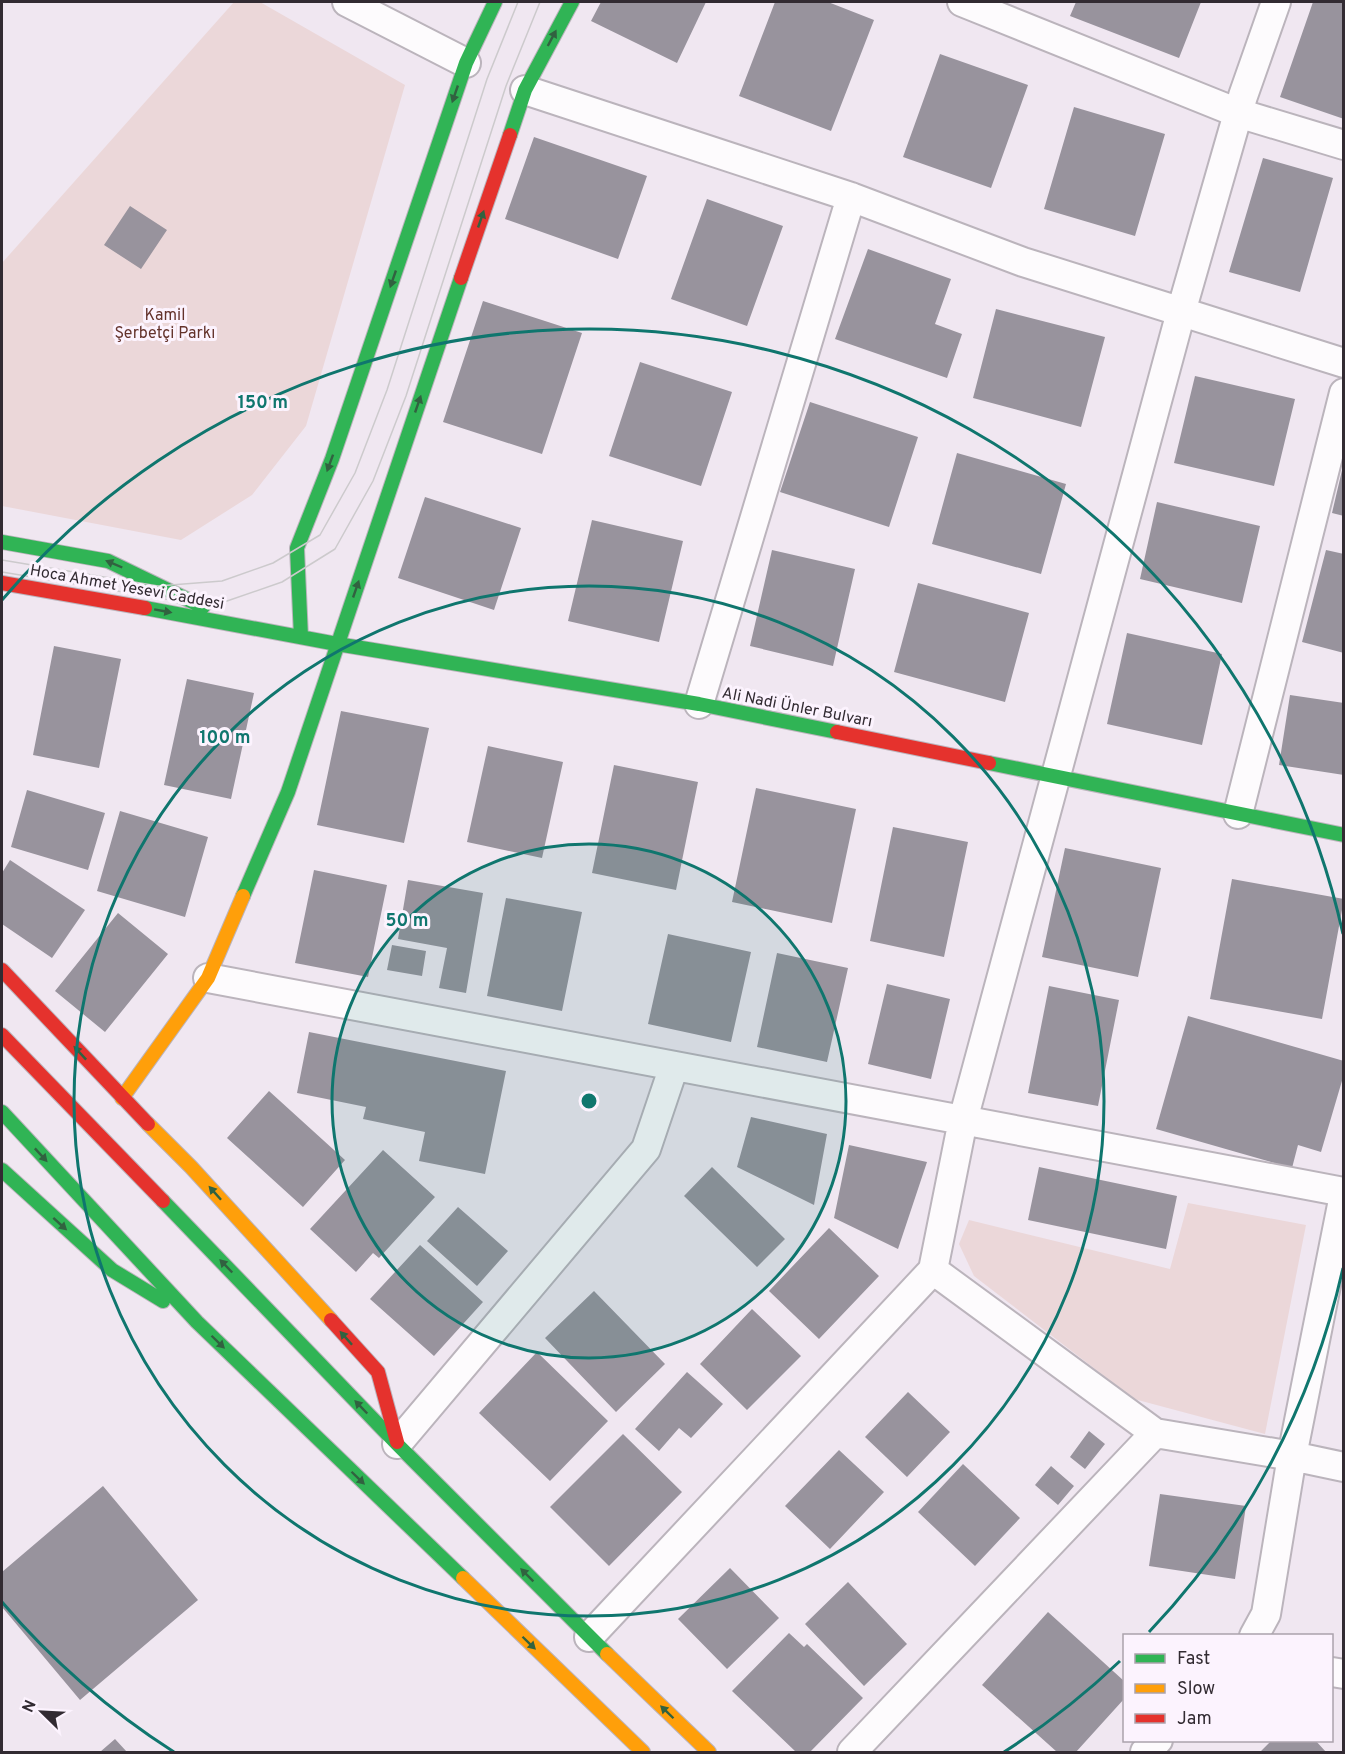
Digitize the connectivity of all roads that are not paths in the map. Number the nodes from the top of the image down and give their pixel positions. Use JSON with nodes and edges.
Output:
{"nodes":[{"id":1,"x":347,"y":2,"type":"edge"},
{"id":2,"x":495,"y":2,"type":"edge"},
{"id":3,"x":572,"y":2,"type":"edge"},
{"id":4,"x":962,"y":2,"type":"edge"},
{"id":5,"x":1276,"y":2,"type":"edge"},
{"id":6,"x":466,"y":63,"type":"junction"},
{"id":7,"x":525,"y":90,"type":"junction"},
{"id":8,"x":1238,"y":113,"type":"junction"},
{"id":9,"x":1344,"y":145,"type":"edge"},
{"id":10,"x":850,"y":196,"type":"junction"},
{"id":11,"x":1181,"y":312,"type":"junction"},
{"id":12,"x":1344,"y":363,"type":"edge"},
{"id":13,"x":1344,"y":393,"type":"edge"},
{"id":14,"x":2,"y":542,"type":"edge"},
{"id":15,"x":2,"y":584,"type":"edge"},
{"id":16,"x":243,"y":625,"type":"junction"},
{"id":17,"x":302,"y":637,"type":"junction"},
{"id":18,"x":337,"y":644,"type":"junction"},
{"id":19,"x":699,"y":704,"type":"junction"},
{"id":20,"x":1057,"y":777,"type":"junction"},
{"id":21,"x":1238,"y":814,"type":"junction"},
{"id":22,"x":1344,"y":835,"type":"edge"},
{"id":23,"x":2,"y":970,"type":"edge"},
{"id":24,"x":208,"y":978,"type":"junction"},
{"id":25,"x":2,"y":1035,"type":"edge"},
{"id":26,"x":674,"y":1066,"type":"junction"},
{"id":27,"x":122,"y":1098,"type":"junction"},
{"id":28,"x":2,"y":1112,"type":"edge"},
{"id":29,"x":963,"y":1120,"type":"junction"},
{"id":30,"x":2,"y":1170,"type":"edge"},
{"id":31,"x":1344,"y":1193,"type":"edge"},
{"id":32,"x":933,"y":1270,"type":"junction"},
{"id":33,"x":197,"y":1322,"type":"junction"},
{"id":34,"x":1155,"y":1432,"type":"junction"},
{"id":35,"x":397,"y":1444,"type":"junction"},
{"id":36,"x":1292,"y":1456,"type":"junction"},
{"id":37,"x":1344,"y":1467,"type":"edge"},
{"id":38,"x":1255,"y":1634,"type":"edge"},
{"id":39,"x":589,"y":1637,"type":"junction"},
{"id":40,"x":643,"y":1752,"type":"edge"},
{"id":41,"x":709,"y":1752,"type":"edge"},
{"id":42,"x":852,"y":1752,"type":"edge"}],
"edges":[{"from":1,"to":6,"type":"street"},
{"from":2,"to":6,"type":"street"},
{"from":7,"to":3,"type":"street","one_way":true},
{"from":4,"to":8,"type":"street"},
{"from":5,"to":8,"type":"street"},
{"from":6,"to":17,"type":"street","one_way":true},
{"from":7,"to":10,"type":"street"},
{"from":18,"to":7,"type":"street","one_way":true},
{"from":8,"to":9,"type":"street"},
{"from":8,"to":11,"type":"street"},
{"from":10,"to":11,"type":"street"},
{"from":10,"to":19,"type":"street"},
{"from":11,"to":12,"type":"street"},
{"from":11,"to":20,"type":"street"},
{"from":13,"to":21,"type":"street"},
{"from":16,"to":14,"type":"street","name":"Hoca Ahmet Yesevi Caddesi","one_way":true},
{"from":15,"to":16,"type":"street","name":"Hoca Ahmet Yesevi Caddesi","one_way":true},
{"from":16,"to":17,"type":"street","name":"Ali Nadi Ünler Bulvarı"},
{"from":17,"to":18,"type":"street","name":"Ali Nadi Ünler Bulvarı"},
{"from":18,"to":19,"type":"street","name":"Ali Nadi Ünler Bulvarı"},
{"from":18,"to":24,"type":"street"},
{"from":19,"to":20,"type":"street","name":"Ali Nadi Ünler Bulvarı"},
{"from":20,"to":21,"type":"street","name":"Ali Nadi Ünler Bulvarı"},
{"from":20,"to":29,"type":"street"},
{"from":21,"to":22,"type":"street","name":"Ali Nadi Ünler Bulvarı"},
{"from":27,"to":23,"type":"street","one_way":true},
{"from":24,"to":26,"type":"street"},
{"from":24,"to":27,"type":"street"},
{"from":35,"to":25,"type":"street","one_way":true},
{"from":26,"to":29,"type":"street"},
{"from":26,"to":35,"type":"street"},
{"from":35,"to":27,"type":"street","one_way":true},
{"from":28,"to":33,"type":"street","one_way":true},
{"from":29,"to":31,"type":"street"},
{"from":29,"to":32,"type":"street"},
{"from":30,"to":33,"type":"street","one_way":true},
{"from":31,"to":36,"type":"street"},
{"from":32,"to":34,"type":"street"},
{"from":32,"to":39,"type":"street"},
{"from":33,"to":40,"type":"street","one_way":true},
{"from":34,"to":36,"type":"street"},
{"from":34,"to":42,"type":"street"},
{"from":39,"to":35,"type":"street","one_way":true},
{"from":36,"to":37,"type":"street"},
{"from":36,"to":38,"type":"street"},
{"from":41,"to":39,"type":"street","one_way":true}]}
